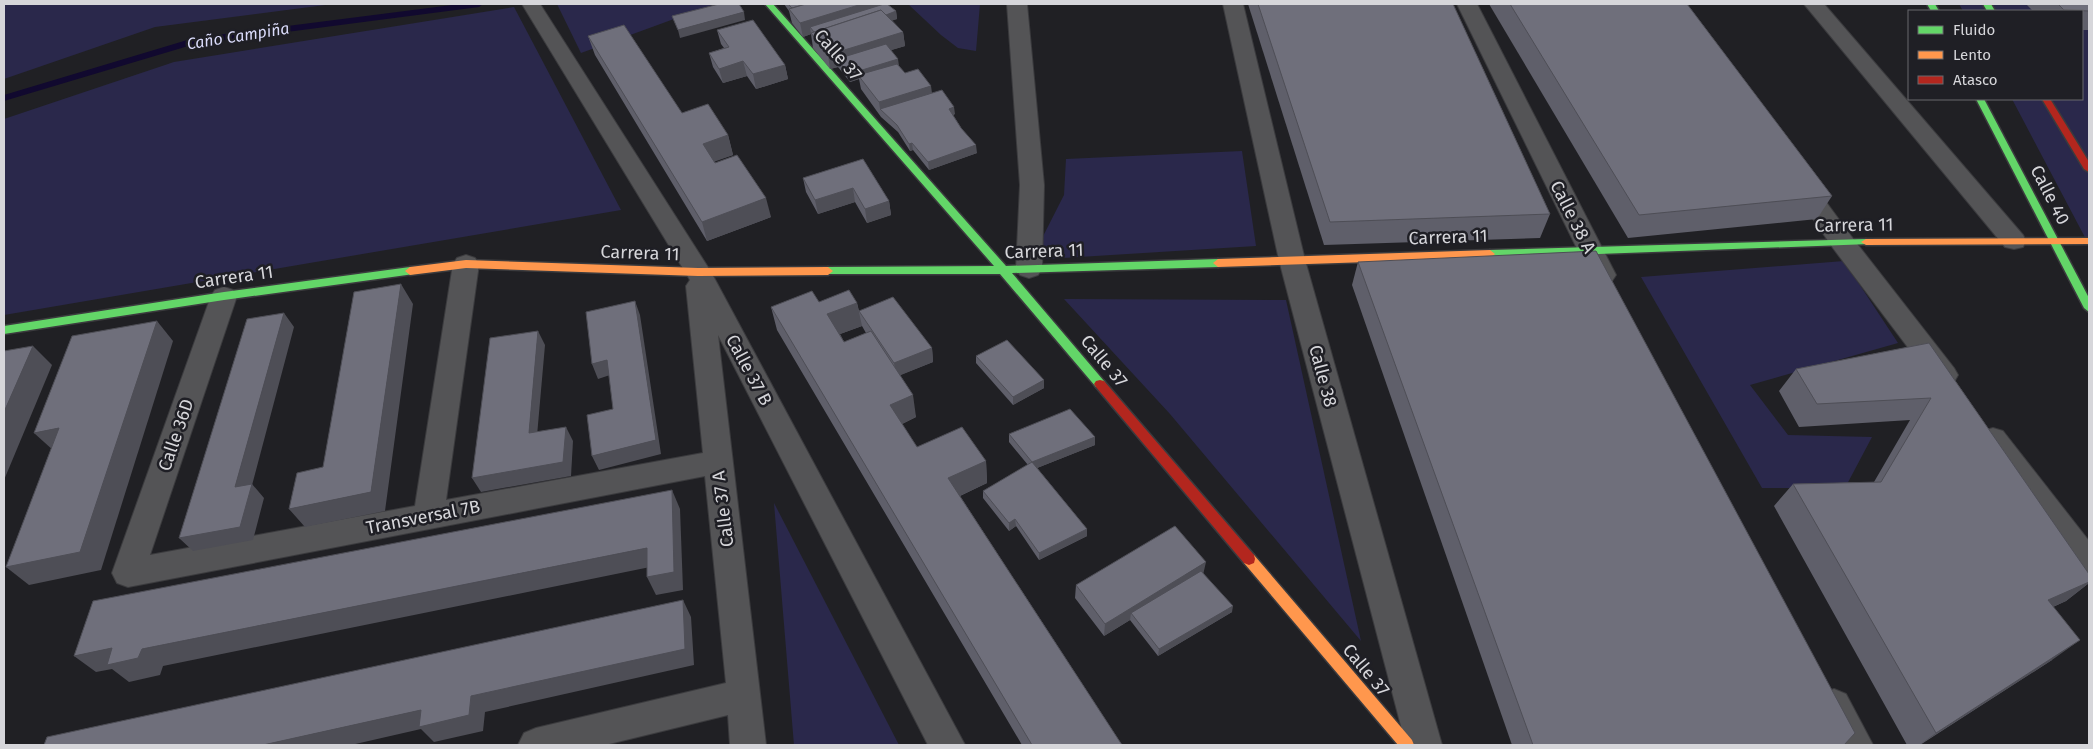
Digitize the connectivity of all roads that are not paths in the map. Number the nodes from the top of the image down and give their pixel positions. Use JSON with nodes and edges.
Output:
{"nodes":[{"id":1,"x":770,"y":4,"type":"edge"},
{"id":2,"x":1016,"y":4,"type":"edge"},
{"id":3,"x":1232,"y":4,"type":"edge"},
{"id":4,"x":1467,"y":4,"type":"edge"},
{"id":5,"x":1814,"y":4,"type":"edge"},
{"id":6,"x":531,"y":5,"type":"dead end"},
{"id":7,"x":1981,"y":100,"type":"edge"},
{"id":8,"x":2047,"y":100,"type":"edge"},
{"id":9,"x":1786,"y":162,"type":"edge"},
{"id":10,"x":2089,"y":169,"type":"edge"},
{"id":11,"x":2014,"y":241,"type":"junction"},
{"id":12,"x":2054,"y":241,"type":"junction"},
{"id":13,"x":2089,"y":241,"type":"edge"},
{"id":14,"x":1842,"y":242,"type":"junction"},
{"id":15,"x":1589,"y":250,"type":"junction"},
{"id":16,"x":1292,"y":260,"type":"junction"},
{"id":17,"x":466,"y":264,"type":"junction"},
{"id":18,"x":1029,"y":269,"type":"junction"},
{"id":19,"x":1003,"y":270,"type":"junction"},
{"id":20,"x":698,"y":272,"type":"junction"},
{"id":21,"x":1613,"y":294,"type":"edge"},
{"id":22,"x":224,"y":296,"type":"junction"},
{"id":23,"x":2089,"y":308,"type":"edge"},
{"id":24,"x":4,"y":330,"type":"edge"},
{"id":25,"x":1956,"y":391,"type":"edge"},
{"id":26,"x":1981,"y":423,"type":"edge"},
{"id":27,"x":718,"y":462,"type":"junction"},
{"id":28,"x":429,"y":516,"type":"junction"},
{"id":29,"x":2089,"y":564,"type":"edge"},
{"id":30,"x":128,"y":573,"type":"joint"},
{"id":31,"x":1823,"y":684,"type":"edge"},
{"id":32,"x":744,"y":695,"type":"junction"},
{"id":33,"x":536,"y":745,"type":"edge"},
{"id":34,"x":748,"y":745,"type":"edge"},
{"id":35,"x":947,"y":745,"type":"edge"},
{"id":36,"x":1407,"y":745,"type":"edge"},
{"id":37,"x":1424,"y":745,"type":"edge"},
{"id":38,"x":1855,"y":745,"type":"edge"}],
"edges":[{"from":1,"to":19,"type":"street","name":"Calle 37"},
{"from":2,"to":18,"type":"street"},
{"from":3,"to":16,"type":"street","name":"Calle 38"},
{"from":4,"to":15,"type":"street","name":"Calle 38 A"},
{"from":5,"to":11,"type":"street"},
{"from":6,"to":20,"type":"street","name":"Calle 37 B"},
{"from":7,"to":12,"type":"street","name":"Calle 40"},
{"from":8,"to":10,"type":"street"},
{"from":9,"to":14,"type":"street"},
{"from":11,"to":12,"type":"street","name":"Carrera 11"},
{"from":11,"to":14,"type":"street","name":"Carrera 11"},
{"from":12,"to":13,"type":"street","name":"Carrera 11"},
{"from":12,"to":23,"type":"street","name":"Calle 40"},
{"from":14,"to":15,"type":"street","name":"Carrera 11"},
{"from":14,"to":25,"type":"street"},
{"from":15,"to":16,"type":"street","name":"Carrera 11"},
{"from":15,"to":21,"type":"street","name":"Calle 38 A"},
{"from":16,"to":18,"type":"street","name":"Carrera 11"},
{"from":16,"to":37,"type":"street","name":"Calle 38"},
{"from":17,"to":20,"type":"street","name":"Carrera 11"},
{"from":17,"to":22,"type":"street","name":"Carrera 11"},
{"from":17,"to":28,"type":"street"},
{"from":18,"to":19,"type":"street","name":"Carrera 11"},
{"from":19,"to":20,"type":"street","name":"Carrera 11"},
{"from":19,"to":36,"type":"street","name":"Calle 37"},
{"from":20,"to":27,"type":"street","name":"Calle 37 A"},
{"from":20,"to":35,"type":"street","name":"Calle 37 B"},
{"from":22,"to":24,"type":"street","name":"Carrera 11"},
{"from":22,"to":30,"type":"street","name":"Calle 36D"},
{"from":26,"to":29,"type":"street"},
{"from":27,"to":28,"type":"street","name":"Transversal 7B"},
{"from":27,"to":32,"type":"street","name":"Calle 37 A"},
{"from":28,"to":30,"type":"street","name":"Transversal 7B"},
{"from":31,"to":38,"type":"street"},
{"from":32,"to":33,"type":"street"},
{"from":32,"to":34,"type":"street","name":"Calle 37 A"}]}
